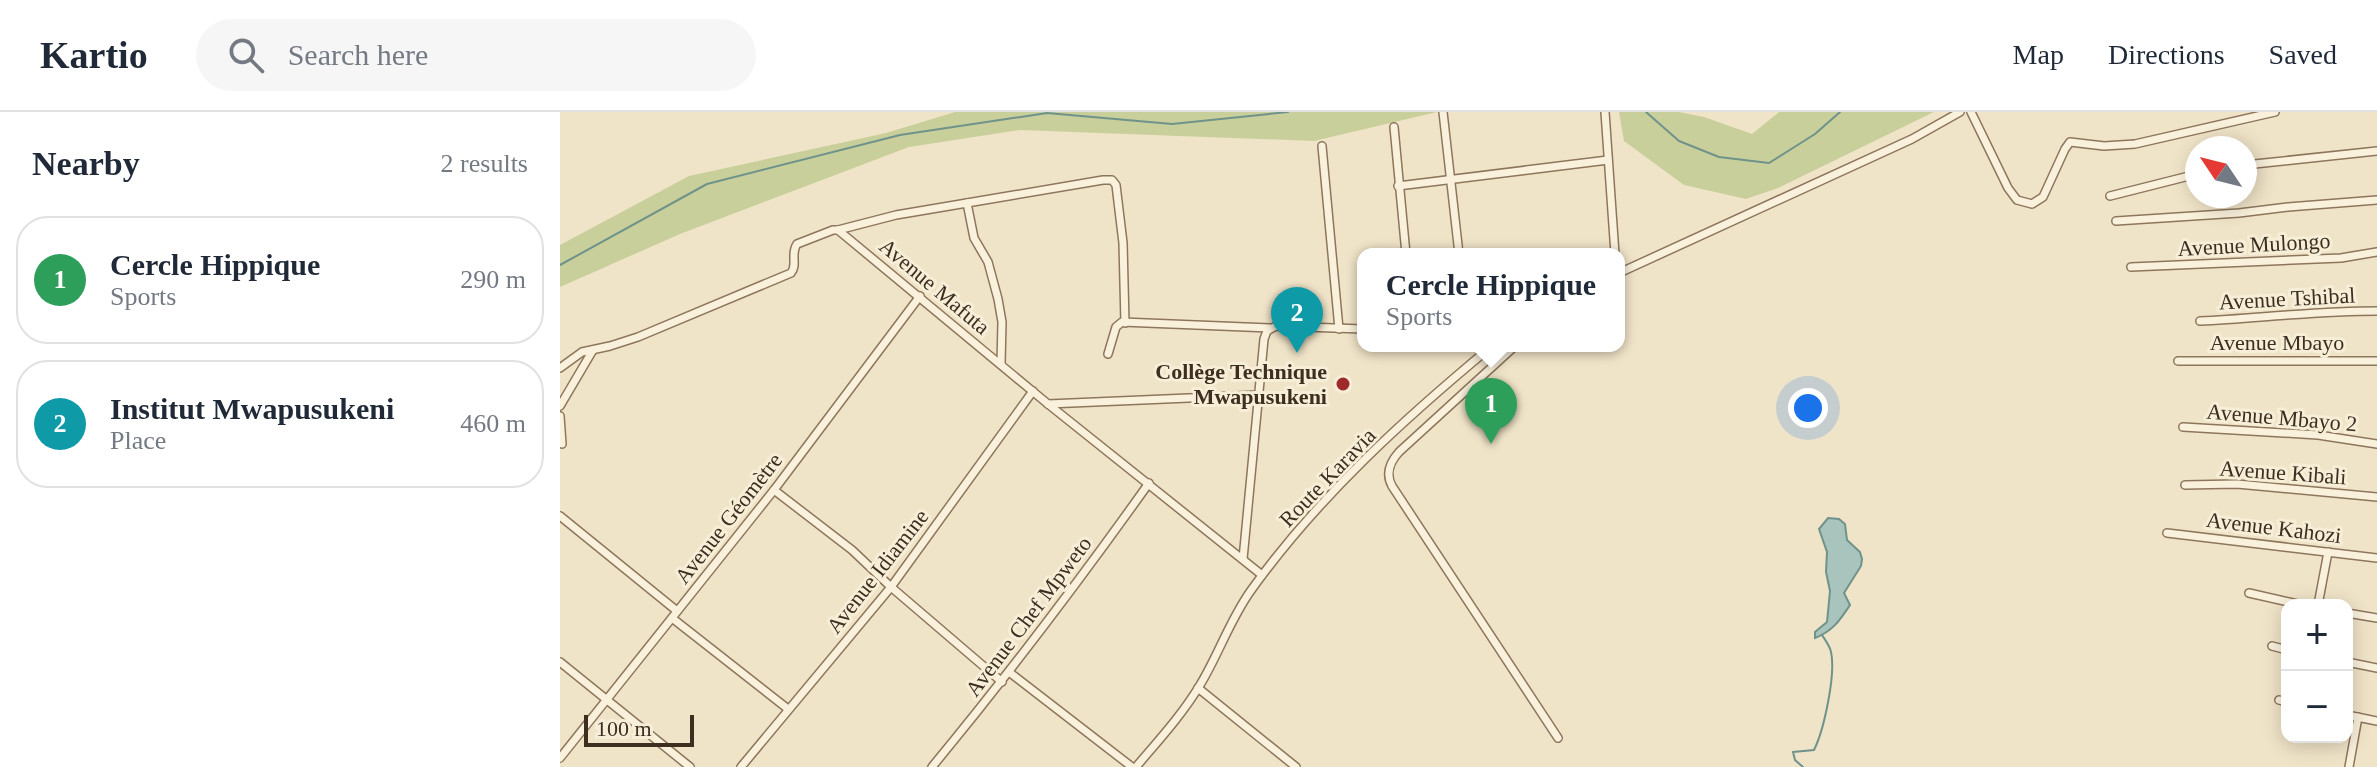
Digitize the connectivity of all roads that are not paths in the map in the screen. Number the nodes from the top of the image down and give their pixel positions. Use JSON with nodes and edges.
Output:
{"nodes":[{"id":1,"x":1443,"y":112,"type":"edge"},
{"id":2,"x":1605,"y":112,"type":"edge"},
{"id":3,"x":1960,"y":112,"type":"edge"},
{"id":4,"x":1971,"y":112,"type":"edge"},
{"id":5,"x":2275,"y":112,"type":"edge"},
{"id":6,"x":1394,"y":127,"type":"dead end"},
{"id":7,"x":1322,"y":146,"type":"dead end"},
{"id":8,"x":2377,"y":151,"type":"edge"},
{"id":9,"x":1608,"y":160,"type":"junction"},
{"id":10,"x":2257,"y":164,"type":"edge"},
{"id":11,"x":2185,"y":177,"type":"edge"},
{"id":12,"x":1451,"y":180,"type":"junction"},
{"id":13,"x":1398,"y":186,"type":"junction"},
{"id":14,"x":2110,"y":196,"type":"dead end"},
{"id":15,"x":2377,"y":200,"type":"edge"},
{"id":16,"x":967,"y":203,"type":"junction"},
{"id":17,"x":2116,"y":221,"type":"dead end"},
{"id":18,"x":838,"y":230,"type":"junction"},
{"id":19,"x":1405,"y":248,"type":"edge"},
{"id":20,"x":1458,"y":248,"type":"edge"},
{"id":21,"x":1615,"y":248,"type":"edge"},
{"id":22,"x":2377,"y":252,"type":"edge"},
{"id":23,"x":1625,"y":265,"type":"edge"},
{"id":24,"x":1631,"y":267,"type":"junction"},
{"id":25,"x":2131,"y":267,"type":"dead end"},
{"id":26,"x":1625,"y":270,"type":"edge"},
{"id":27,"x":920,"y":296,"type":"junction"},
{"id":28,"x":2377,"y":311,"type":"edge"},
{"id":29,"x":2200,"y":321,"type":"dead end"},
{"id":30,"x":1125,"y":323,"type":"junction"},
{"id":31,"x":1270,"y":328,"type":"junction"},
{"id":32,"x":1339,"y":329,"type":"junction"},
{"id":33,"x":1357,"y":329,"type":"edge"},
{"id":34,"x":593,"y":350,"type":"junction"},
{"id":35,"x":1485,"y":352,"type":"edge"},
{"id":36,"x":1508,"y":352,"type":"edge"},
{"id":37,"x":1108,"y":354,"type":"dead end"},
{"id":38,"x":2178,"y":361,"type":"dead end"},
{"id":39,"x":2377,"y":361,"type":"edge"},
{"id":40,"x":1001,"y":364,"type":"junction"},
{"id":41,"x":560,"y":368,"type":"edge"},
{"id":42,"x":1033,"y":391,"type":"junction"},
{"id":43,"x":1259,"y":395,"type":"junction"},
{"id":44,"x":1048,"y":404,"type":"junction"},
{"id":45,"x":560,"y":406,"type":"edge"},
{"id":46,"x":560,"y":416,"type":"edge"},
{"id":47,"x":2183,"y":427,"type":"dead end"},
{"id":48,"x":562,"y":444,"type":"dead end"},
{"id":49,"x":2377,"y":444,"type":"edge"},
{"id":50,"x":1149,"y":483,"type":"junction"},
{"id":51,"x":2185,"y":485,"type":"dead end"},
{"id":52,"x":774,"y":490,"type":"junction"},
{"id":53,"x":2377,"y":497,"type":"edge"},
{"id":54,"x":560,"y":516,"type":"edge"},
{"id":55,"x":2167,"y":533,"type":"dead end"},
{"id":56,"x":2328,"y":552,"type":"junction"},
{"id":57,"x":2377,"y":558,"type":"edge"},
{"id":58,"x":1243,"y":559,"type":"junction"},
{"id":59,"x":1262,"y":575,"type":"junction"},
{"id":60,"x":891,"y":587,"type":"junction"},
{"id":61,"x":2249,"y":593,"type":"dead end"},
{"id":62,"x":2319,"y":599,"type":"edge"},
{"id":63,"x":2281,"y":600,"type":"edge"},
{"id":64,"x":674,"y":614,"type":"junction"},
{"id":65,"x":2353,"y":614,"type":"edge"},
{"id":66,"x":2377,"y":618,"type":"edge"},
{"id":67,"x":2272,"y":646,"type":"dead end"},
{"id":68,"x":2281,"y":648,"type":"edge"},
{"id":69,"x":560,"y":662,"type":"edge"},
{"id":70,"x":2353,"y":663,"type":"edge"},
{"id":71,"x":2377,"y":668,"type":"edge"},
{"id":72,"x":1009,"y":672,"type":"junction"},
{"id":73,"x":1002,"y":682,"type":"junction"},
{"id":74,"x":1198,"y":688,"type":"junction"},
{"id":75,"x":606,"y":700,"type":"junction"},
{"id":76,"x":788,"y":709,"type":"junction"},
{"id":77,"x":2353,"y":716,"type":"edge"},
{"id":78,"x":2358,"y":717,"type":"junction"},
{"id":79,"x":2377,"y":721,"type":"edge"},
{"id":80,"x":1558,"y":738,"type":"dead end"},
{"id":81,"x":560,"y":758,"type":"edge"},
{"id":82,"x":690,"y":767,"type":"edge"},
{"id":83,"x":741,"y":767,"type":"edge"},
{"id":84,"x":932,"y":767,"type":"edge"},
{"id":85,"x":1134,"y":767,"type":"edge"},
{"id":86,"x":1296,"y":767,"type":"edge"},
{"id":87,"x":2349,"y":767,"type":"edge"}],
"edges":[{"from":1,"to":12,"type":"street"},
{"from":2,"to":9,"type":"street"},
{"from":3,"to":24,"type":"street"},
{"from":4,"to":5,"type":"street"},
{"from":6,"to":13,"type":"street"},
{"from":7,"to":32,"type":"street"},
{"from":8,"to":10,"type":"street"},
{"from":9,"to":12,"type":"street"},
{"from":9,"to":21,"type":"street"},
{"from":11,"to":14,"type":"street"},
{"from":12,"to":13,"type":"street"},
{"from":12,"to":20,"type":"street"},
{"from":13,"to":19,"type":"street"},
{"from":15,"to":17,"type":"street"},
{"from":16,"to":18,"type":"street"},
{"from":16,"to":30,"type":"street"},
{"from":16,"to":40,"type":"street"},
{"from":18,"to":27,"type":"street","name":"Avenue Mafuta"},
{"from":18,"to":34,"type":"street"},
{"from":22,"to":25,"type":"street","name":"Avenue Mulongo"},
{"from":23,"to":24,"type":"street"},
{"from":24,"to":26,"type":"street"},
{"from":27,"to":40,"type":"street","name":"Avenue Mafuta"},
{"from":27,"to":52,"type":"street","name":"Avenue Géomètre"},
{"from":28,"to":29,"type":"street","name":"Avenue Tshibal"},
{"from":30,"to":31,"type":"street"},
{"from":30,"to":37,"type":"street"},
{"from":31,"to":32,"type":"street"},
{"from":31,"to":43,"type":"street"},
{"from":32,"to":33,"type":"street"},
{"from":34,"to":41,"type":"street"},
{"from":34,"to":45,"type":"street"},
{"from":35,"to":59,"type":"street","name":"Route Karavia"},
{"from":36,"to":80,"type":"street"},
{"from":38,"to":39,"type":"street","name":"Avenue Mbayo"},
{"from":40,"to":42,"type":"street","name":"Avenue Mafuta"},
{"from":42,"to":44,"type":"street","name":"Avenue Mafuta"},
{"from":42,"to":60,"type":"street","name":"Avenue Idiamine"},
{"from":43,"to":44,"type":"street"},
{"from":43,"to":58,"type":"street"},
{"from":44,"to":50,"type":"street","name":"Avenue Mafuta"},
{"from":46,"to":48,"type":"street"},
{"from":47,"to":49,"type":"street","name":"Avenue Mbayo 2"},
{"from":50,"to":58,"type":"street","name":"Avenue Mafuta"},
{"from":50,"to":72,"type":"street","name":"Avenue Chef Mpweto"},
{"from":51,"to":53,"type":"street","name":"Avenue Kibali"},
{"from":52,"to":60,"type":"street"},
{"from":52,"to":64,"type":"street","name":"Avenue Géomètre"},
{"from":54,"to":64,"type":"street"},
{"from":55,"to":56,"type":"street","name":"Avenue Kahozi"},
{"from":56,"to":57,"type":"street","name":"Avenue Kahozi"},
{"from":56,"to":62,"type":"street"},
{"from":58,"to":59,"type":"street","name":"Avenue Mafuta"},
{"from":59,"to":74,"type":"street","name":"Route Karavia"},
{"from":60,"to":73,"type":"street"},
{"from":60,"to":76,"type":"street","name":"Avenue Idiamine"},
{"from":61,"to":63,"type":"street"},
{"from":64,"to":75,"type":"street","name":"Avenue Géomètre"},
{"from":64,"to":76,"type":"street"},
{"from":65,"to":66,"type":"street"},
{"from":67,"to":68,"type":"street"},
{"from":69,"to":75,"type":"street"},
{"from":70,"to":71,"type":"street"},
{"from":72,"to":73,"type":"street","name":"Avenue Chef Mpweto"},
{"from":72,"to":85,"type":"street"},
{"from":73,"to":84,"type":"street","name":"Avenue Chef Mpweto"},
{"from":74,"to":85,"type":"street","name":"Route Karavia"},
{"from":74,"to":86,"type":"street"},
{"from":75,"to":81,"type":"street","name":"Avenue Géomètre"},
{"from":75,"to":82,"type":"street"},
{"from":76,"to":83,"type":"street","name":"Avenue Idiamine"},
{"from":77,"to":78,"type":"street"},
{"from":78,"to":79,"type":"street"},
{"from":78,"to":87,"type":"street"}]}
